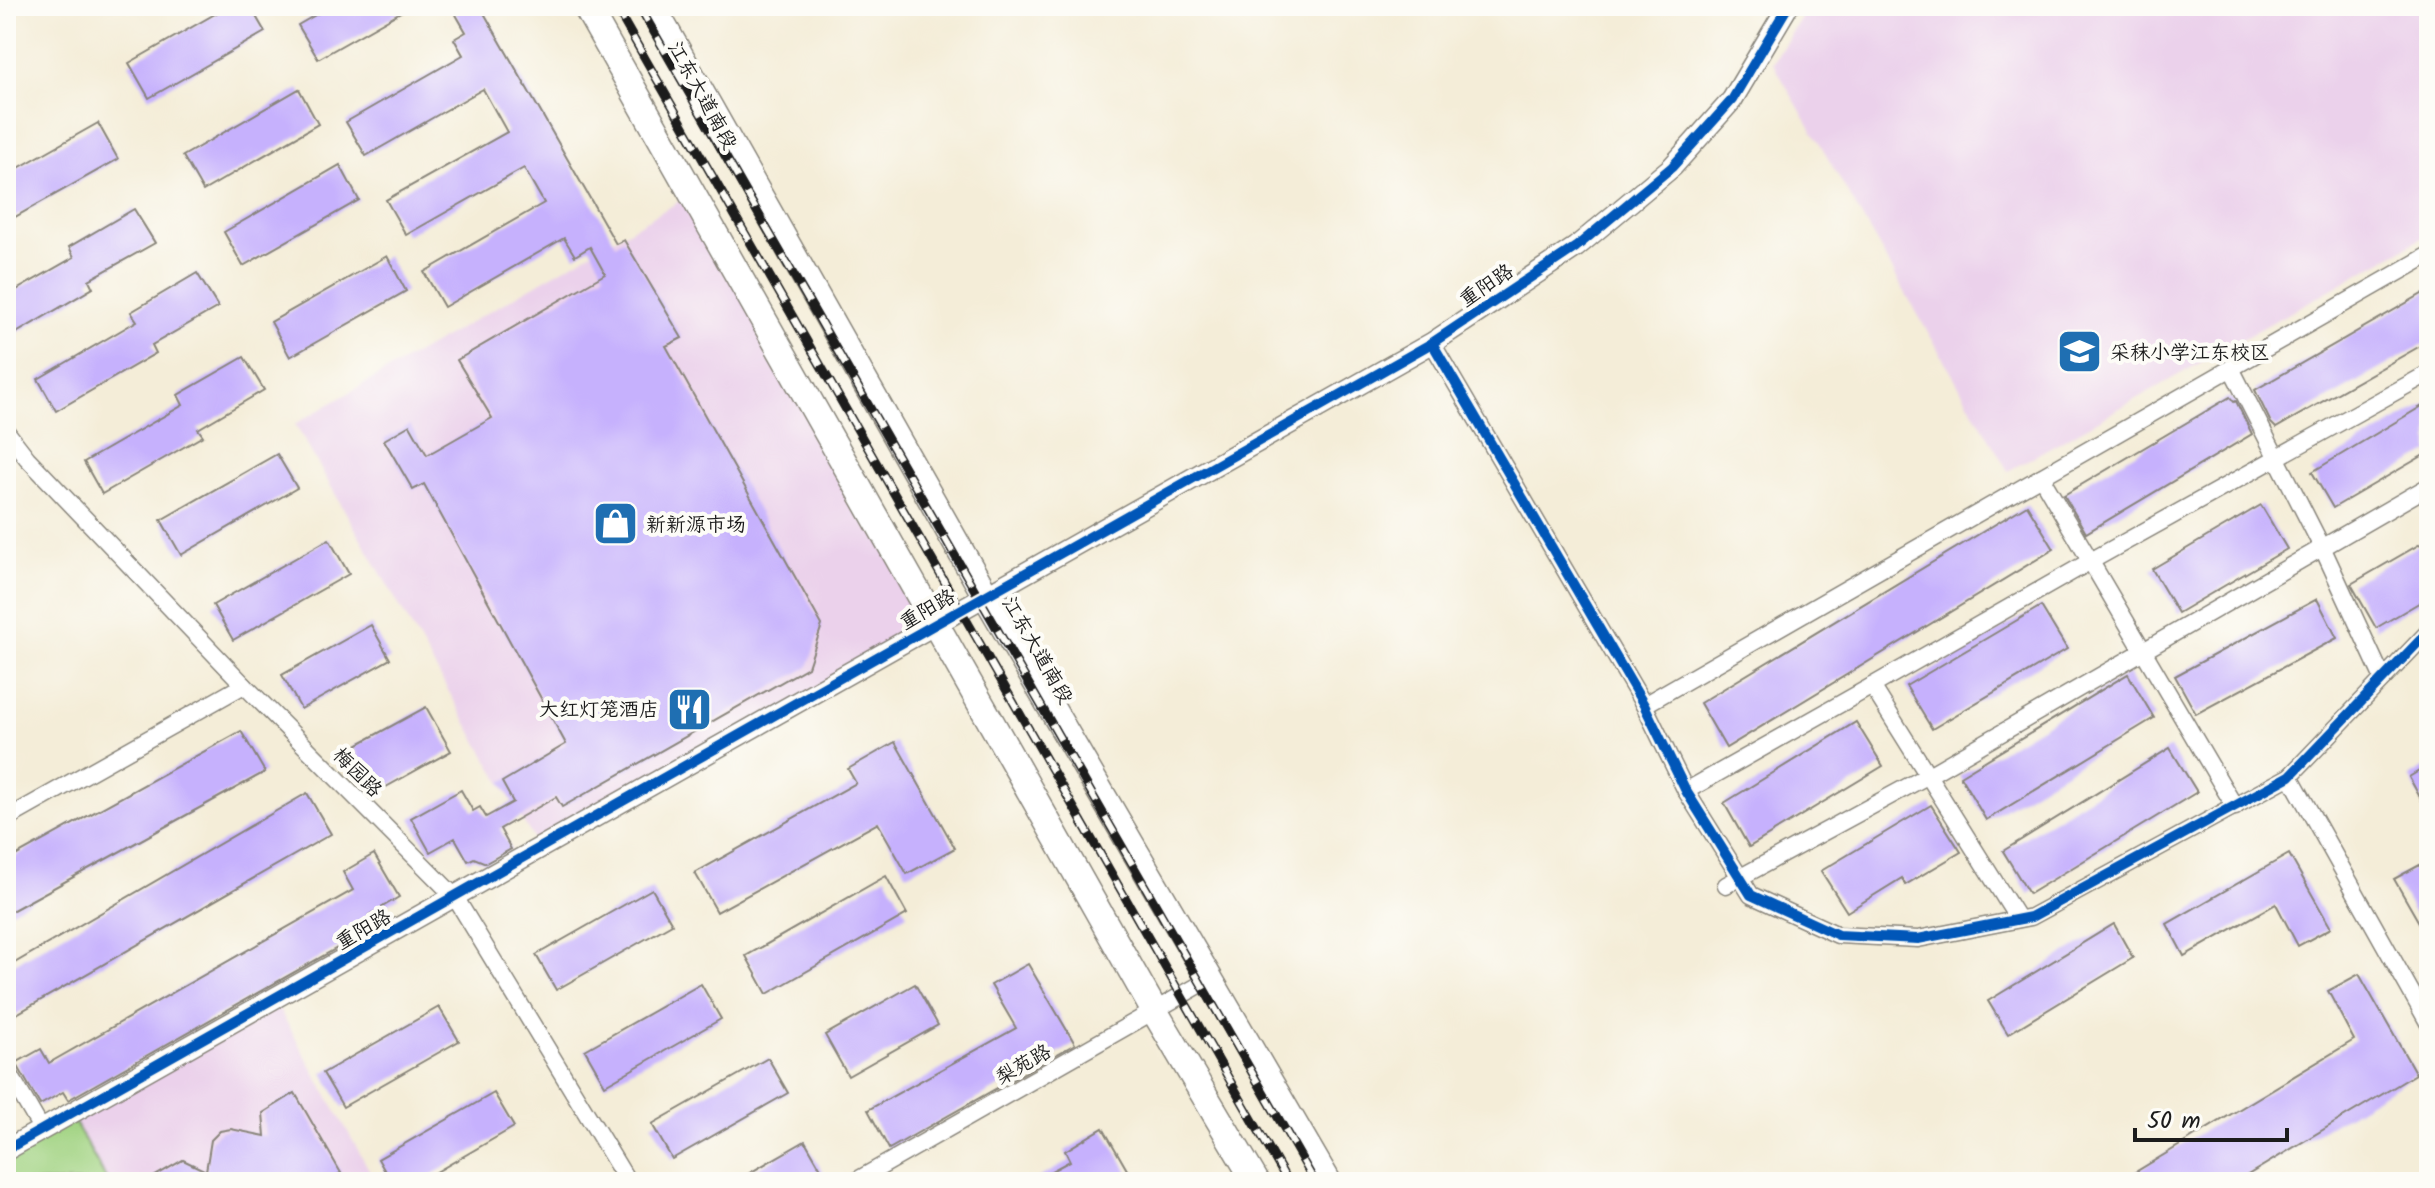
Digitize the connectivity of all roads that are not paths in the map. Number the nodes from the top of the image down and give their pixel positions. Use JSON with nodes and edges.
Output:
{"nodes":[{"id":1,"x":586,"y":6,"type":"edge"},
{"id":2,"x":652,"y":6,"type":"edge"},
{"id":3,"x":1788,"y":6,"type":"edge"},
{"id":4,"x":2429,"y":255,"type":"edge"},
{"id":5,"x":1432,"y":343,"type":"junction"},
{"id":6,"x":2231,"y":368,"type":"junction"},
{"id":7,"x":2429,"y":373,"type":"edge"},
{"id":8,"x":6,"y":431,"type":"edge"},
{"id":9,"x":2041,"y":477,"type":"junction"},
{"id":10,"x":2429,"y":486,"type":"edge"},
{"id":11,"x":2323,"y":549,"type":"junction"},
{"id":12,"x":2089,"y":562,"type":"junction"},
{"id":13,"x":986,"y":596,"type":"junction"},
{"id":14,"x":937,"y":625,"type":"junction"},
{"id":15,"x":2429,"y":631,"type":"edge"},
{"id":16,"x":2143,"y":652,"type":"junction"},
{"id":17,"x":2383,"y":679,"type":"junction"},
{"id":18,"x":244,"y":685,"type":"junction"},
{"id":19,"x":1872,"y":686,"type":"junction"},
{"id":20,"x":1644,"y":705,"type":"junction"},
{"id":21,"x":1927,"y":776,"type":"junction"},
{"id":22,"x":2290,"y":776,"type":"junction"},
{"id":23,"x":1686,"y":791,"type":"junction"},
{"id":24,"x":2235,"y":807,"type":"junction"},
{"id":25,"x":6,"y":819,"type":"edge"},
{"id":26,"x":1733,"y":881,"type":"junction"},
{"id":27,"x":455,"y":897,"type":"junction"},
{"id":28,"x":2018,"y":919,"type":"junction"},
{"id":29,"x":1210,"y":979,"type":"junction"},
{"id":30,"x":1155,"y":1012,"type":"junction"},
{"id":31,"x":2429,"y":1024,"type":"edge"},
{"id":32,"x":6,"y":1068,"type":"edge"},
{"id":33,"x":42,"y":1130,"type":"junction"},
{"id":34,"x":6,"y":1150,"type":"edge"},
{"id":35,"x":628,"y":1182,"type":"edge"},
{"id":36,"x":854,"y":1182,"type":"edge"},
{"id":37,"x":1256,"y":1182,"type":"edge"},
{"id":38,"x":1328,"y":1182,"type":"edge"}],
"edges":[{"from":1,"to":14,"type":"main road"},
{"from":2,"to":13,"type":"main road","name":"江东大道南段"},
{"from":3,"to":5,"type":"street","name":"重阳路"},
{"from":4,"to":6,"type":"street"},
{"from":5,"to":13,"type":"street","name":"重阳路"},
{"from":5,"to":20,"type":"street"},
{"from":6,"to":9,"type":"street"},
{"from":6,"to":11,"type":"street"},
{"from":7,"to":12,"type":"street"},
{"from":8,"to":18,"type":"street","name":"梅园路"},
{"from":9,"to":12,"type":"street"},
{"from":9,"to":20,"type":"street"},
{"from":10,"to":11,"type":"street"},
{"from":11,"to":16,"type":"street"},
{"from":11,"to":17,"type":"street"},
{"from":12,"to":16,"type":"street"},
{"from":12,"to":19,"type":"street"},
{"from":13,"to":14,"type":"street","name":"重阳路"},
{"from":13,"to":29,"type":"main road","name":"江东大道南段"},
{"from":14,"to":27,"type":"street","name":"重阳路"},
{"from":14,"to":30,"type":"main road"},
{"from":15,"to":17,"type":"street"},
{"from":16,"to":21,"type":"street"},
{"from":16,"to":24,"type":"street"},
{"from":17,"to":22,"type":"street"},
{"from":18,"to":25,"type":"street"},
{"from":18,"to":27,"type":"street","name":"梅园路"},
{"from":19,"to":21,"type":"street"},
{"from":19,"to":23,"type":"street"},
{"from":20,"to":23,"type":"street"},
{"from":21,"to":26,"type":"street"},
{"from":21,"to":28,"type":"street"},
{"from":22,"to":24,"type":"street"},
{"from":22,"to":31,"type":"street"},
{"from":23,"to":26,"type":"street"},
{"from":24,"to":28,"type":"street"},
{"from":26,"to":28,"type":"street"},
{"from":27,"to":33,"type":"street","name":"重阳路"},
{"from":27,"to":35,"type":"street","name":"梅园路"},
{"from":29,"to":30,"type":"street","name":"梨苑路"},
{"from":29,"to":38,"type":"main road","name":"江东大道南段"},
{"from":30,"to":36,"type":"street","name":"梨苑路"},
{"from":30,"to":37,"type":"main road"},
{"from":32,"to":33,"type":"street"},
{"from":33,"to":34,"type":"street","name":"重阳路"}]}
